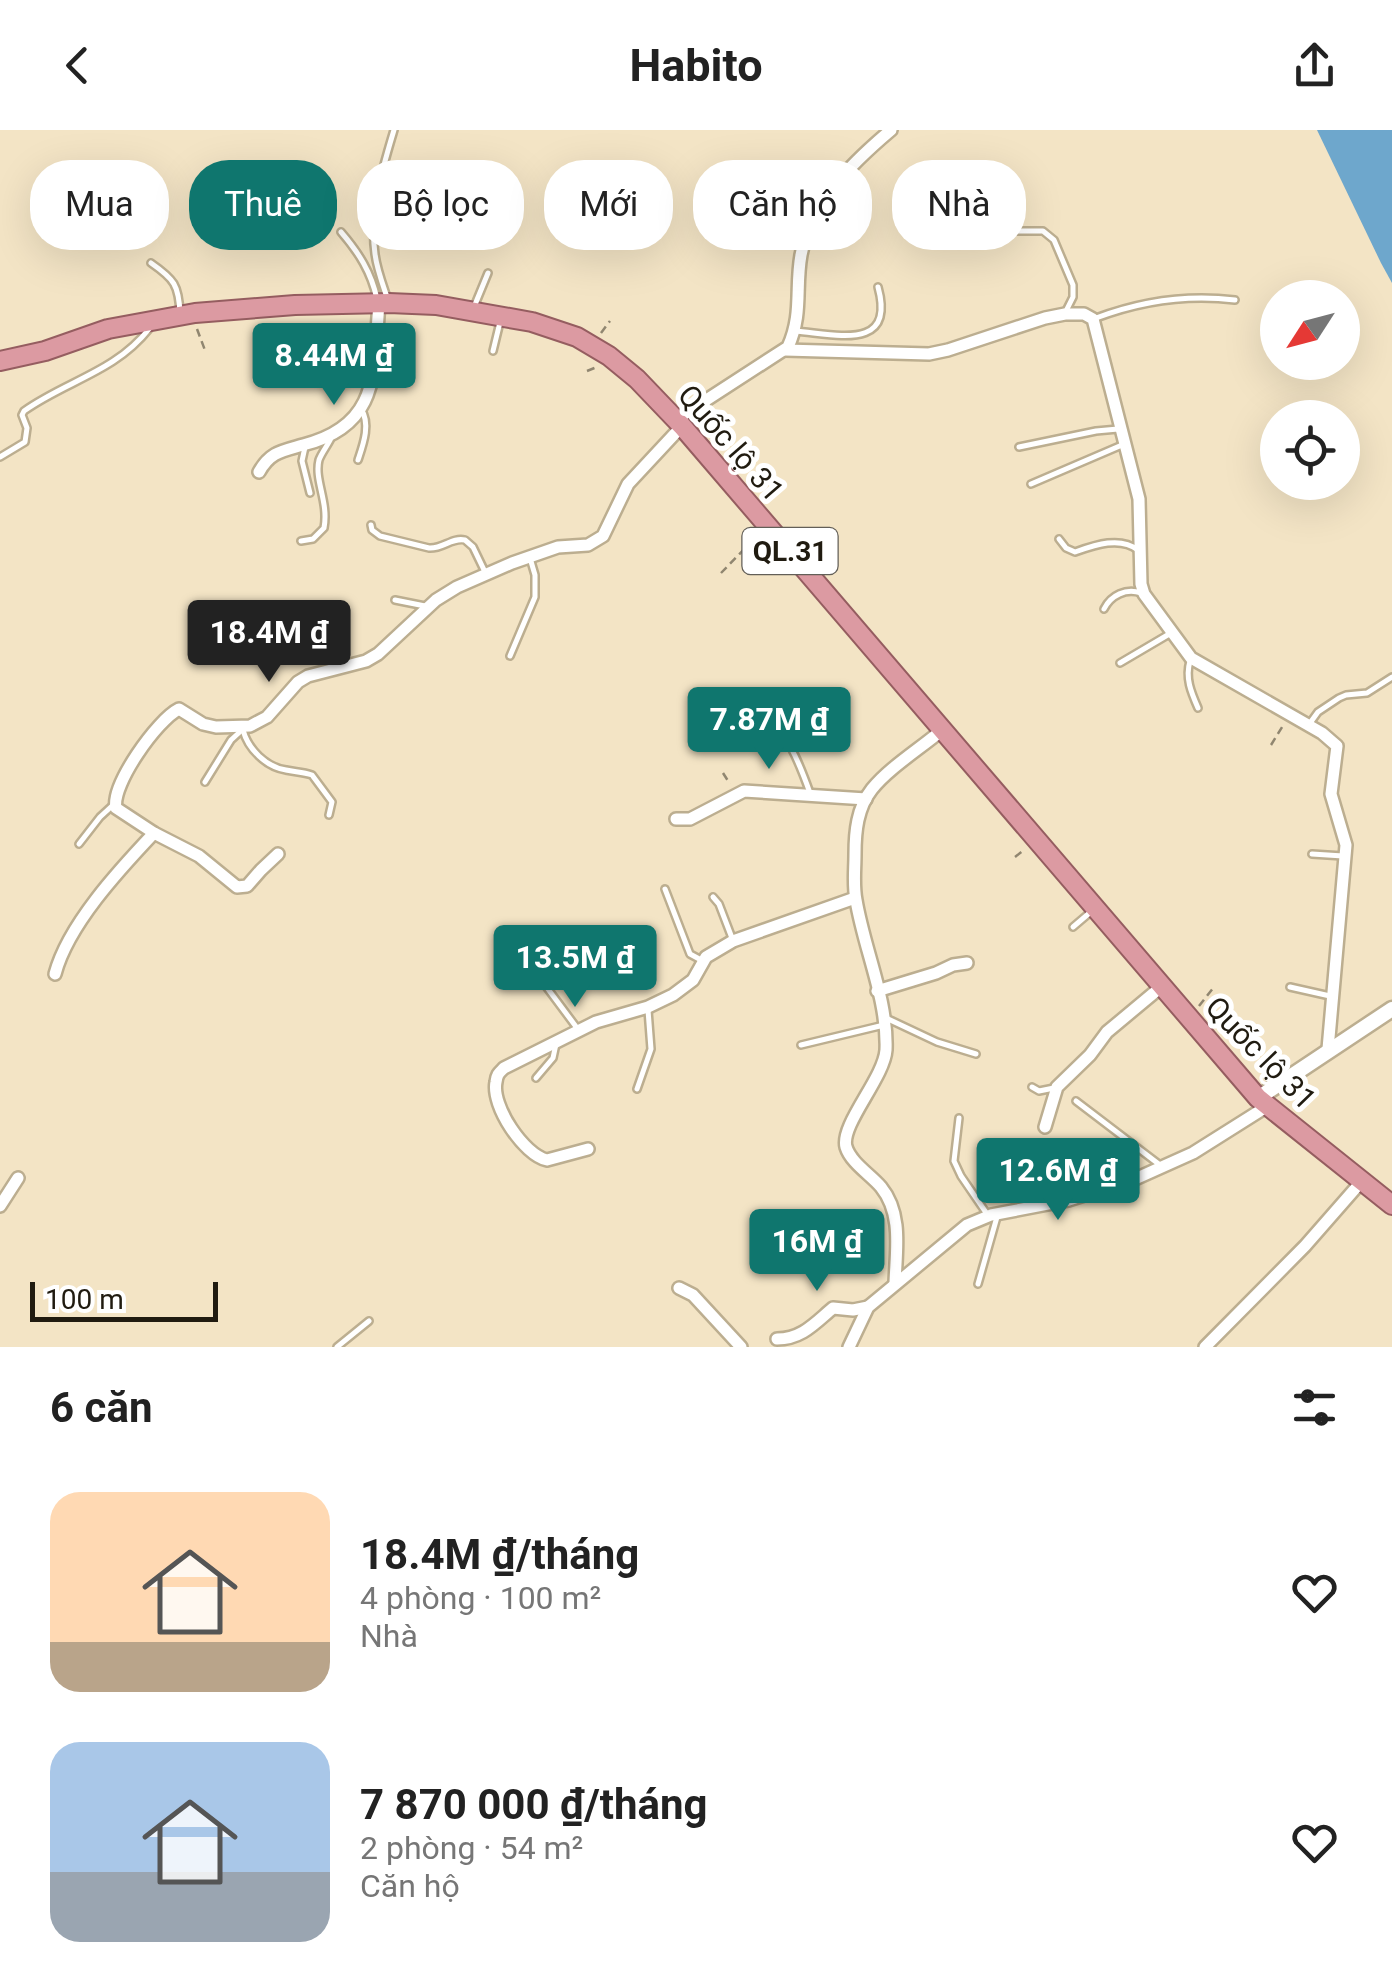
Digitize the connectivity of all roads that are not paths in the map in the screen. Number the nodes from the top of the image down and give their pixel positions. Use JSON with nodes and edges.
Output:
{"nodes":[{"id":1,"x":394,"y":130,"type":"edge"},
{"id":2,"x":891,"y":130,"type":"edge"},
{"id":3,"x":1026,"y":230,"type":"edge"},
{"id":4,"x":342,"y":232,"type":"dead end"},
{"id":5,"x":151,"y":263,"type":"dead end"},
{"id":6,"x":488,"y":273,"type":"dead end"},
{"id":7,"x":878,"y":287,"type":"dead end"},
{"id":8,"x":1235,"y":300,"type":"dead end"},
{"id":9,"x":384,"y":303,"type":"junction"},
{"id":10,"x":473,"y":310,"type":"junction"},
{"id":11,"x":1065,"y":314,"type":"junction"},
{"id":12,"x":188,"y":315,"type":"junction"},
{"id":13,"x":501,"y":315,"type":"junction"},
{"id":14,"x":1093,"y":319,"type":"junction"},
{"id":15,"x":154,"y":322,"type":"junction"},
{"id":16,"x":795,"y":330,"type":"junction"},
{"id":17,"x":785,"y":350,"type":"junction"},
{"id":18,"x":493,"y":351,"type":"dead end"},
{"id":19,"x":0,"y":361,"type":"edge"},
{"id":20,"x":361,"y":409,"type":"junction"},
{"id":21,"x":679,"y":423,"type":"junction"},
{"id":22,"x":1121,"y":430,"type":"junction"},
{"id":23,"x":332,"y":435,"type":"junction"},
{"id":24,"x":306,"y":444,"type":"junction"},
{"id":25,"x":1125,"y":444,"type":"junction"},
{"id":26,"x":1019,"y":447,"type":"dead end"},
{"id":27,"x":0,"y":456,"type":"edge"},
{"id":28,"x":358,"y":460,"type":"dead end"},
{"id":29,"x":259,"y":472,"type":"dead end"},
{"id":30,"x":1031,"y":484,"type":"dead end"},
{"id":31,"x":310,"y":493,"type":"dead end"},
{"id":32,"x":371,"y":525,"type":"dead end"},
{"id":33,"x":1059,"y":539,"type":"dead end"},
{"id":34,"x":301,"y":541,"type":"dead end"},
{"id":35,"x":1140,"y":552,"type":"junction"},
{"id":36,"x":530,"y":558,"type":"junction"},
{"id":37,"x":486,"y":574,"type":"junction"},
{"id":38,"x":1144,"y":594,"type":"junction"},
{"id":39,"x":395,"y":600,"type":"dead end"},
{"id":40,"x":428,"y":607,"type":"junction"},
{"id":41,"x":1104,"y":609,"type":"dead end"},
{"id":42,"x":1171,"y":634,"type":"junction"},
{"id":43,"x":510,"y":656,"type":"dead end"},
{"id":44,"x":1191,"y":658,"type":"junction"},
{"id":45,"x":1120,"y":663,"type":"dead end"},
{"id":46,"x":1392,"y":677,"type":"edge"},
{"id":47,"x":1198,"y":708,"type":"dead end"},
{"id":48,"x":1308,"y":725,"type":"junction"},
{"id":49,"x":243,"y":728,"type":"junction"},
{"id":50,"x":732,"y":730,"type":"dead end"},
{"id":51,"x":942,"y":730,"type":"junction"},
{"id":52,"x":205,"y":782,"type":"dead end"},
{"id":53,"x":811,"y":796,"type":"junction"},
{"id":54,"x":866,"y":799,"type":"junction"},
{"id":55,"x":114,"y":804,"type":"junction"},
{"id":56,"x":329,"y":815,"type":"dead end"},
{"id":57,"x":676,"y":819,"type":"dead end"},
{"id":58,"x":154,"y":833,"type":"junction"},
{"id":59,"x":79,"y":844,"type":"dead end"},
{"id":60,"x":278,"y":854,"type":"dead end"},
{"id":61,"x":1312,"y":854,"type":"dead end"},
{"id":62,"x":1346,"y":856,"type":"junction"},
{"id":63,"x":664,"y":889,"type":"dead end"},
{"id":64,"x":713,"y":897,"type":"dead end"},
{"id":65,"x":855,"y":898,"type":"junction"},
{"id":66,"x":1095,"y":908,"type":"junction"},
{"id":67,"x":1074,"y":927,"type":"dead end"},
{"id":68,"x":733,"y":940,"type":"junction"},
{"id":69,"x":703,"y":961,"type":"junction"},
{"id":70,"x":967,"y":963,"type":"dead end"},
{"id":71,"x":55,"y":974,"type":"dead end"},
{"id":72,"x":542,"y":980,"type":"dead end"},
{"id":73,"x":1161,"y":987,"type":"junction"},
{"id":74,"x":1290,"y":987,"type":"dead end"},
{"id":75,"x":877,"y":991,"type":"junction"},
{"id":76,"x":1333,"y":996,"type":"junction"},
{"id":77,"x":648,"y":1007,"type":"junction"},
{"id":78,"x":1391,"y":1011,"type":"edge"},
{"id":79,"x":883,"y":1021,"type":"junction"},
{"id":80,"x":579,"y":1030,"type":"junction"},
{"id":81,"x":556,"y":1041,"type":"junction"},
{"id":82,"x":802,"y":1045,"type":"dead end"},
{"id":83,"x":1328,"y":1049,"type":"junction"},
{"id":84,"x":976,"y":1054,"type":"dead end"},
{"id":85,"x":536,"y":1078,"type":"dead end"},
{"id":86,"x":1032,"y":1087,"type":"dead end"},
{"id":87,"x":1057,"y":1087,"type":"junction"},
{"id":88,"x":637,"y":1089,"type":"dead end"},
{"id":89,"x":1076,"y":1101,"type":"dead end"},
{"id":90,"x":1262,"y":1102,"type":"junction"},
{"id":91,"x":959,"y":1118,"type":"dead end"},
{"id":92,"x":1045,"y":1127,"type":"dead end"},
{"id":93,"x":588,"y":1149,"type":"dead end"},
{"id":94,"x":1163,"y":1167,"type":"junction"},
{"id":95,"x":18,"y":1178,"type":"dead end"},
{"id":96,"x":1361,"y":1182,"type":"junction"},
{"id":97,"x":1392,"y":1205,"type":"edge"},
{"id":98,"x":0,"y":1206,"type":"edge"},
{"id":99,"x":993,"y":1215,"type":"junction"},
{"id":100,"x":895,"y":1283,"type":"junction"},
{"id":101,"x":978,"y":1284,"type":"dead end"},
{"id":102,"x":679,"y":1288,"type":"dead end"},
{"id":103,"x":868,"y":1307,"type":"junction"},
{"id":104,"x":370,"y":1321,"type":"dead end"},
{"id":105,"x":777,"y":1340,"type":"dead end"},
{"id":106,"x":337,"y":1347,"type":"edge"},
{"id":107,"x":741,"y":1347,"type":"edge"},
{"id":108,"x":849,"y":1347,"type":"edge"},
{"id":109,"x":1205,"y":1347,"type":"edge"}],
"edges":[{"from":1,"to":9,"type":"lane"},
{"from":2,"to":16,"type":"street"},
{"from":3,"to":11,"type":"lane"},
{"from":4,"to":9,"type":"lane"},
{"from":5,"to":12,"type":"lane"},
{"from":6,"to":10,"type":"lane"},
{"from":7,"to":16,"type":"lane"},
{"from":8,"to":14,"type":"lane"},
{"from":9,"to":10,"type":"highway","name":"Quốc lộ 31","number":"QL.31"},
{"from":9,"to":12,"type":"highway","name":"Quốc lộ 31","number":"QL.31"},
{"from":9,"to":20,"type":"street"},
{"from":10,"to":13,"type":"highway","name":"Quốc lộ 31","number":"QL.31"},
{"from":11,"to":14,"type":"street"},
{"from":11,"to":17,"type":"street"},
{"from":12,"to":15,"type":"highway","name":"Quốc lộ 31","number":"QL.31"},
{"from":13,"to":18,"type":"lane"},
{"from":13,"to":21,"type":"highway","name":"Quốc lộ 31","number":"QL.31"},
{"from":14,"to":22,"type":"street"},
{"from":15,"to":19,"type":"highway","name":"Quốc lộ 31","number":"QL.31"},
{"from":15,"to":27,"type":"lane"},
{"from":16,"to":17,"type":"street"},
{"from":17,"to":21,"type":"street"},
{"from":20,"to":23,"type":"street"},
{"from":20,"to":28,"type":"lane"},
{"from":21,"to":36,"type":"street"},
{"from":21,"to":51,"type":"highway","name":"Quốc lộ 31","number":"QL.31"},
{"from":22,"to":25,"type":"street"},
{"from":22,"to":26,"type":"lane"},
{"from":23,"to":24,"type":"street"},
{"from":23,"to":34,"type":"lane"},
{"from":24,"to":29,"type":"street"},
{"from":24,"to":31,"type":"lane"},
{"from":25,"to":30,"type":"lane"},
{"from":25,"to":35,"type":"street"},
{"from":32,"to":37,"type":"lane"},
{"from":33,"to":35,"type":"lane"},
{"from":35,"to":38,"type":"street"},
{"from":36,"to":37,"type":"street"},
{"from":36,"to":43,"type":"lane"},
{"from":37,"to":40,"type":"street"},
{"from":38,"to":41,"type":"lane"},
{"from":38,"to":42,"type":"street"},
{"from":39,"to":40,"type":"lane"},
{"from":40,"to":49,"type":"street"},
{"from":42,"to":44,"type":"street"},
{"from":42,"to":45,"type":"lane"},
{"from":44,"to":47,"type":"lane"},
{"from":44,"to":48,"type":"street"},
{"from":46,"to":48,"type":"lane"},
{"from":48,"to":62,"type":"street"},
{"from":49,"to":52,"type":"lane"},
{"from":49,"to":55,"type":"street"},
{"from":49,"to":56,"type":"lane"},
{"from":50,"to":53,"type":"lane"},
{"from":51,"to":54,"type":"street"},
{"from":51,"to":66,"type":"highway","name":"Quốc lộ 31","number":"QL.31"},
{"from":53,"to":54,"type":"street"},
{"from":53,"to":57,"type":"street"},
{"from":54,"to":65,"type":"street"},
{"from":55,"to":58,"type":"street"},
{"from":55,"to":59,"type":"lane"},
{"from":58,"to":60,"type":"street"},
{"from":58,"to":71,"type":"street"},
{"from":61,"to":62,"type":"lane"},
{"from":62,"to":76,"type":"street"},
{"from":63,"to":69,"type":"lane"},
{"from":64,"to":68,"type":"lane"},
{"from":65,"to":68,"type":"street"},
{"from":65,"to":75,"type":"street"},
{"from":66,"to":67,"type":"lane"},
{"from":66,"to":73,"type":"highway","name":"Quốc lộ 31","number":"QL.31"},
{"from":68,"to":69,"type":"street"},
{"from":69,"to":77,"type":"street"},
{"from":70,"to":75,"type":"street"},
{"from":72,"to":80,"type":"lane"},
{"from":73,"to":87,"type":"street"},
{"from":73,"to":90,"type":"highway","name":"Quốc lộ 31","number":"QL.31"},
{"from":74,"to":76,"type":"lane"},
{"from":75,"to":79,"type":"street"},
{"from":76,"to":83,"type":"street"},
{"from":77,"to":80,"type":"street"},
{"from":77,"to":88,"type":"lane"},
{"from":78,"to":83,"type":"street"},
{"from":79,"to":82,"type":"lane"},
{"from":79,"to":84,"type":"lane"},
{"from":79,"to":100,"type":"street"},
{"from":80,"to":81,"type":"street"},
{"from":81,"to":85,"type":"lane"},
{"from":81,"to":93,"type":"street"},
{"from":83,"to":90,"type":"street"},
{"from":86,"to":87,"type":"lane"},
{"from":87,"to":92,"type":"street"},
{"from":89,"to":94,"type":"lane"},
{"from":90,"to":94,"type":"street"},
{"from":90,"to":96,"type":"highway","name":"Quốc lộ 31","number":"QL.31"},
{"from":91,"to":99,"type":"lane"},
{"from":94,"to":99,"type":"street"},
{"from":95,"to":98,"type":"street"},
{"from":96,"to":97,"type":"highway","name":"Quốc lộ 31","number":"QL.31"},
{"from":96,"to":109,"type":"street"},
{"from":99,"to":100,"type":"street"},
{"from":99,"to":101,"type":"lane"},
{"from":100,"to":103,"type":"street"},
{"from":102,"to":107,"type":"street"},
{"from":103,"to":105,"type":"street"},
{"from":103,"to":108,"type":"street"},
{"from":104,"to":106,"type":"lane"}]}
